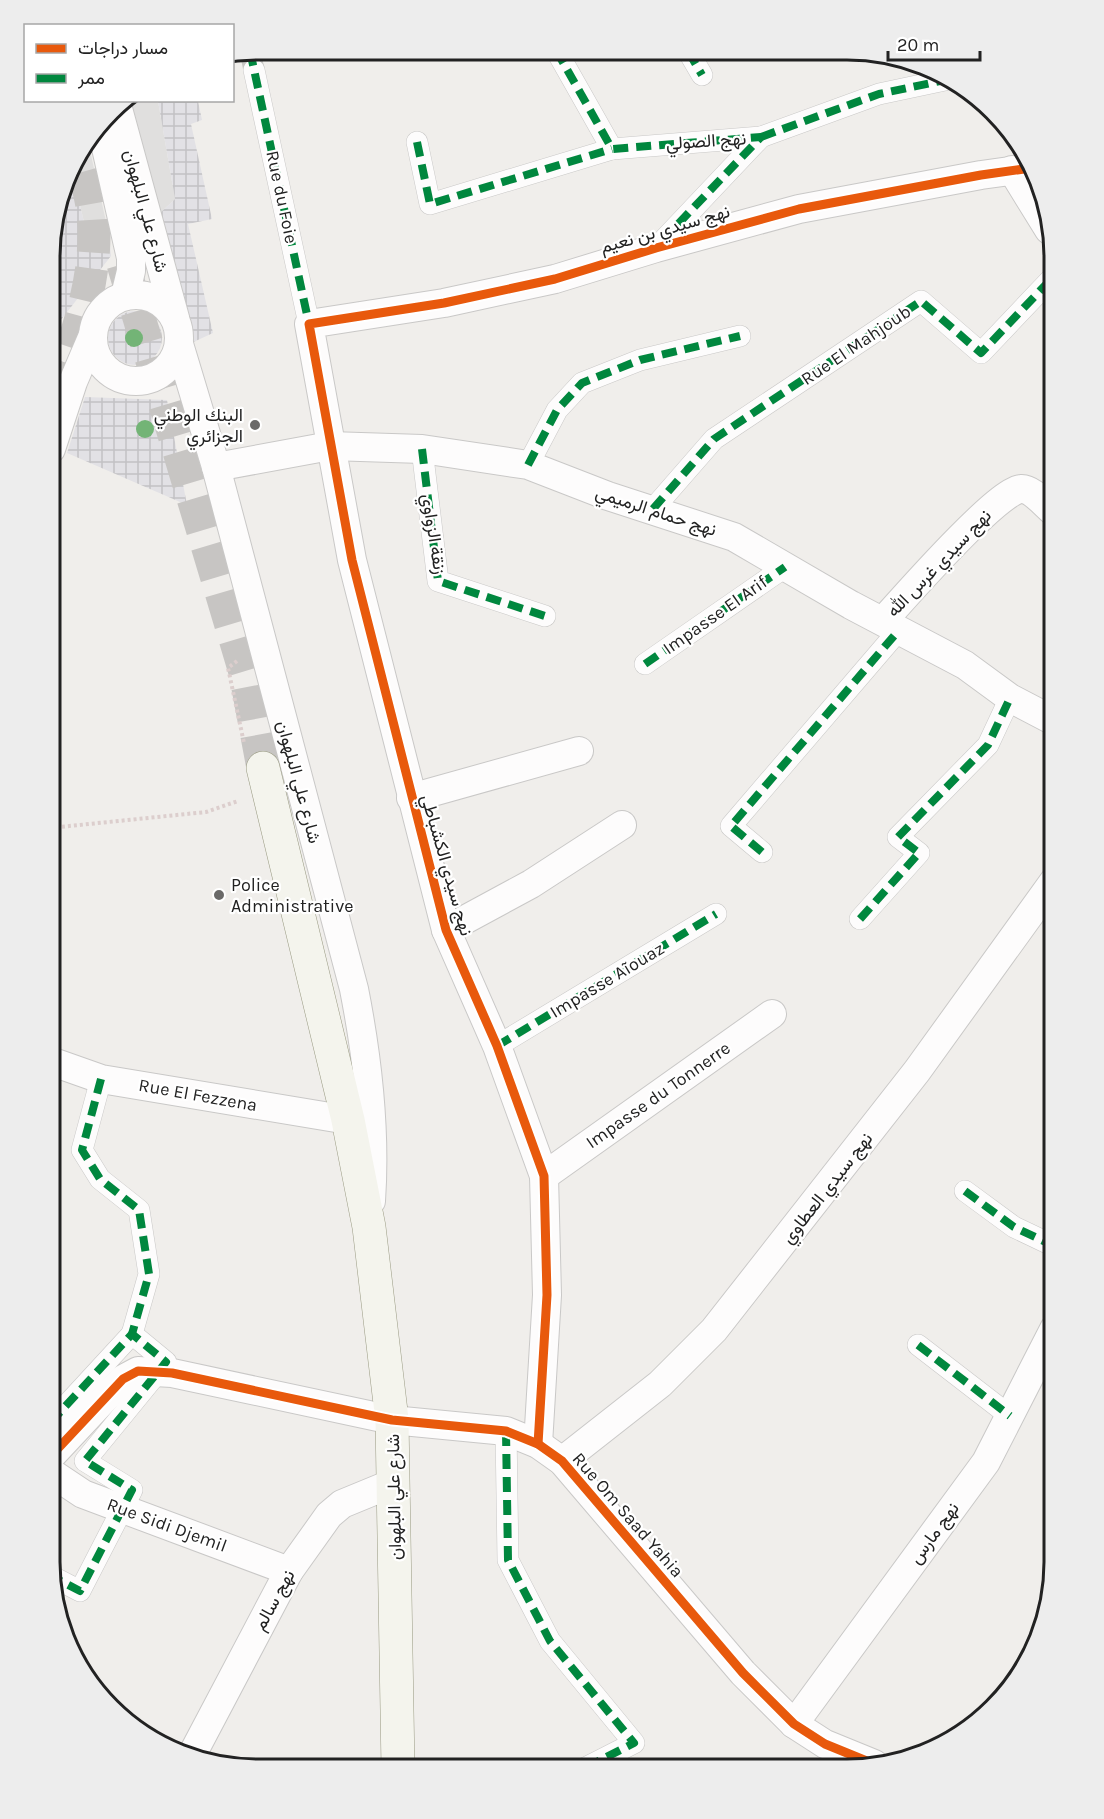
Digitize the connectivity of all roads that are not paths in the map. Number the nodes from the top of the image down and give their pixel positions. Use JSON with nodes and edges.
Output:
{"nodes":[{"id":1,"x":562,"y":60,"type":"edge"},
{"id":2,"x":693,"y":60,"type":"edge"},
{"id":3,"x":254,"y":70,"type":"tunnel mouth"},
{"id":4,"x":702,"y":75,"type":"dead end"},
{"id":5,"x":931,"y":79,"type":"edge"},
{"id":6,"x":120,"y":116,"type":"edge"},
{"id":7,"x":103,"y":135,"type":"edge"},
{"id":8,"x":761,"y":137,"type":"junction"},
{"id":9,"x":417,"y":142,"type":"dead end"},
{"id":10,"x":612,"y":149,"type":"junction"},
{"id":11,"x":1022,"y":169,"type":"edge"},
{"id":12,"x":1035,"y":199,"type":"edge"},
{"id":13,"x":656,"y":248,"type":"junction"},
{"id":14,"x":1044,"y":287,"type":"edge"},
{"id":15,"x":124,"y":296,"type":"junction"},
{"id":16,"x":309,"y":324,"type":"junction"},
{"id":17,"x":177,"y":331,"type":"junction"},
{"id":18,"x":93,"y":334,"type":"junction"},
{"id":19,"x":740,"y":336,"type":"dead end"},
{"id":20,"x":60,"y":421,"type":"edge"},
{"id":21,"x":330,"y":446,"type":"junction"},
{"id":22,"x":422,"y":449,"type":"junction"},
{"id":23,"x":528,"y":465,"type":"junction"},
{"id":24,"x":216,"y":466,"type":"junction"},
{"id":25,"x":1044,"y":504,"type":"edge"},
{"id":26,"x":653,"y":509,"type":"junction"},
{"id":27,"x":784,"y":567,"type":"junction"},
{"id":28,"x":545,"y":616,"type":"dead end"},
{"id":29,"x":891,"y":626,"type":"junction"},
{"id":30,"x":645,"y":664,"type":"dead end"},
{"id":31,"x":1010,"y":698,"type":"junction"},
{"id":32,"x":1044,"y":716,"type":"edge"},
{"id":33,"x":579,"y":751,"type":"dead end"},
{"id":34,"x":254,"y":758,"type":"tunnel mouth"},
{"id":35,"x":411,"y":798,"type":"junction"},
{"id":36,"x":621,"y":825,"type":"dead end"},
{"id":37,"x":762,"y":852,"type":"dead end"},
{"id":38,"x":1044,"y":895,"type":"edge"},
{"id":39,"x":716,"y":914,"type":"dead end"},
{"id":40,"x":860,"y":919,"type":"dead end"},
{"id":41,"x":446,"y":930,"type":"junction"},
{"id":42,"x":772,"y":1014,"type":"dead end"},
{"id":43,"x":497,"y":1046,"type":"junction"},
{"id":44,"x":60,"y":1065,"type":"edge"},
{"id":45,"x":101,"y":1079,"type":"junction"},
{"id":46,"x":348,"y":1120,"type":"junction"},
{"id":47,"x":544,"y":1176,"type":"junction"},
{"id":48,"x":965,"y":1191,"type":"dead end"},
{"id":49,"x":369,"y":1227,"type":"junction"},
{"id":50,"x":1044,"y":1241,"type":"edge"},
{"id":51,"x":132,"y":1334,"type":"junction"},
{"id":52,"x":918,"y":1345,"type":"dead end"},
{"id":53,"x":1044,"y":1349,"type":"edge"},
{"id":54,"x":158,"y":1372,"type":"junction"},
{"id":55,"x":60,"y":1412,"type":"edge"},
{"id":56,"x":1010,"y":1416,"type":"junction"},
{"id":57,"x":392,"y":1420,"type":"junction"},
{"id":58,"x":506,"y":1431,"type":"junction"},
{"id":59,"x":538,"y":1444,"type":"junction"},
{"id":60,"x":60,"y":1446,"type":"edge"},
{"id":61,"x":562,"y":1461,"type":"junction"},
{"id":62,"x":60,"y":1479,"type":"edge"},
{"id":63,"x":393,"y":1483,"type":"junction"},
{"id":64,"x":122,"y":1509,"type":"junction"},
{"id":65,"x":289,"y":1571,"type":"junction"},
{"id":66,"x":61,"y":1582,"type":"edge"},
{"id":67,"x":794,"y":1724,"type":"junction"},
{"id":68,"x":195,"y":1749,"type":"edge"},
{"id":69,"x":398,"y":1759,"type":"edge"},
{"id":70,"x":603,"y":1759,"type":"edge"},
{"id":71,"x":850,"y":1759,"type":"edge"}],
"edges":[{"from":1,"to":10,"type":"street"},
{"from":2,"to":4,"type":"street"},
{"from":3,"to":16,"type":"street","name":"Rue du Foie"},
{"from":5,"to":8,"type":"street"},
{"from":6,"to":17,"type":"street","name":"شارع علي البلهوان"},
{"from":7,"to":15,"type":"street","name":"شارع علي البلهوان"},
{"from":8,"to":10,"type":"street","name":"نهج الصولي"},
{"from":8,"to":13,"type":"street","name":"نهج الصولي"},
{"from":9,"to":10,"type":"street","name":"نهج الصولي"},
{"from":11,"to":12,"type":"street"},
{"from":11,"to":13,"type":"street","name":"نهج سيدي بن نعيم"},
{"from":13,"to":16,"type":"street","name":"نهج سيدي بن نعيم"},
{"from":14,"to":26,"type":"street","name":"Rue El Mahjoub"},
{"from":15,"to":17,"type":"street"},
{"from":15,"to":18,"type":"street"},
{"from":16,"to":21,"type":"street","name":"نهج سيدي الكشباطي"},
{"from":17,"to":18,"type":"street"},
{"from":17,"to":24,"type":"street","name":"شارع علي البلهوان"},
{"from":18,"to":20,"type":"street"},
{"from":19,"to":23,"type":"street"},
{"from":21,"to":22,"type":"street","name":"نهج حمام الرميمي"},
{"from":21,"to":24,"type":"street","name":"نهج حمام الرميمي"},
{"from":21,"to":35,"type":"street","name":"نهج سيدي الكشباطي"},
{"from":22,"to":23,"type":"street","name":"نهج حمام الرميمي"},
{"from":22,"to":28,"type":"street","name":"زنقة الزواوي"},
{"from":23,"to":26,"type":"street","name":"نهج حمام الرميمي"},
{"from":24,"to":49,"type":"street","name":"شارع علي البلهوان"},
{"from":25,"to":29,"type":"street","name":"نهج سيدي غرس الله"},
{"from":26,"to":27,"type":"street","name":"نهج حمام الرميمي"},
{"from":27,"to":29,"type":"street","name":"نهج حمام الرميمي"},
{"from":27,"to":30,"type":"street","name":"Impasse El Arif"},
{"from":29,"to":31,"type":"street","name":"نهج حمام الرميمي"},
{"from":29,"to":37,"type":"street"},
{"from":31,"to":32,"type":"street","name":"نهج حمام الرميمي"},
{"from":31,"to":40,"type":"street"},
{"from":33,"to":35,"type":"street"},
{"from":34,"to":46,"type":"main road","name":"شارع علي البلهوان"},
{"from":35,"to":41,"type":"street","name":"نهج سيدي الكشباطي"},
{"from":36,"to":41,"type":"street"},
{"from":38,"to":61,"type":"street","name":"نهج سيدي العطاوي"},
{"from":39,"to":43,"type":"street","name":"Impasse Aĩouaz"},
{"from":41,"to":43,"type":"street","name":"نهج سيدي الكشباطي"},
{"from":42,"to":47,"type":"street","name":"Impasse du Tonnerre"},
{"from":43,"to":47,"type":"street","name":"نهج سيدي الكشباطي"},
{"from":44,"to":45,"type":"street","name":"Rue El Fezzena"},
{"from":45,"to":46,"type":"street","name":"Rue El Fezzena"},
{"from":45,"to":51,"type":"street"},
{"from":46,"to":49,"type":"main road","name":"شارع علي البلهوان"},
{"from":47,"to":59,"type":"street","name":"نهج سيدي الكشباطي"},
{"from":48,"to":50,"type":"street"},
{"from":49,"to":57,"type":"main road","name":"شارع علي البلهوان"},
{"from":51,"to":54,"type":"street"},
{"from":51,"to":55,"type":"street"},
{"from":52,"to":56,"type":"street"},
{"from":53,"to":56,"type":"street","name":"نهج مارس"},
{"from":54,"to":57,"type":"street","name":"Rue Om Saad Yahia"},
{"from":54,"to":60,"type":"street","name":"Rue Om Saad Yahia"},
{"from":54,"to":64,"type":"street"},
{"from":56,"to":67,"type":"street","name":"نهج مارس"},
{"from":57,"to":58,"type":"street","name":"Rue Om Saad Yahia"},
{"from":57,"to":63,"type":"main road","name":"شارع علي البلهوان"},
{"from":58,"to":59,"type":"street","name":"Rue Om Saad Yahia"},
{"from":58,"to":70,"type":"street"},
{"from":59,"to":61,"type":"street","name":"Rue Om Saad Yahia"},
{"from":61,"to":67,"type":"street","name":"Rue Om Saad Yahia"},
{"from":62,"to":64,"type":"street","name":"Rue Sidi Djemil"},
{"from":63,"to":65,"type":"street","name":"نهج سالم"},
{"from":63,"to":69,"type":"main road","name":"شارع علي البلهوان"},
{"from":64,"to":65,"type":"street","name":"Rue Sidi Djemil"},
{"from":64,"to":66,"type":"street"},
{"from":65,"to":68,"type":"street","name":"نهج سالم"},
{"from":67,"to":71,"type":"street","name":"Rue Om Saad Yahia"}]}
